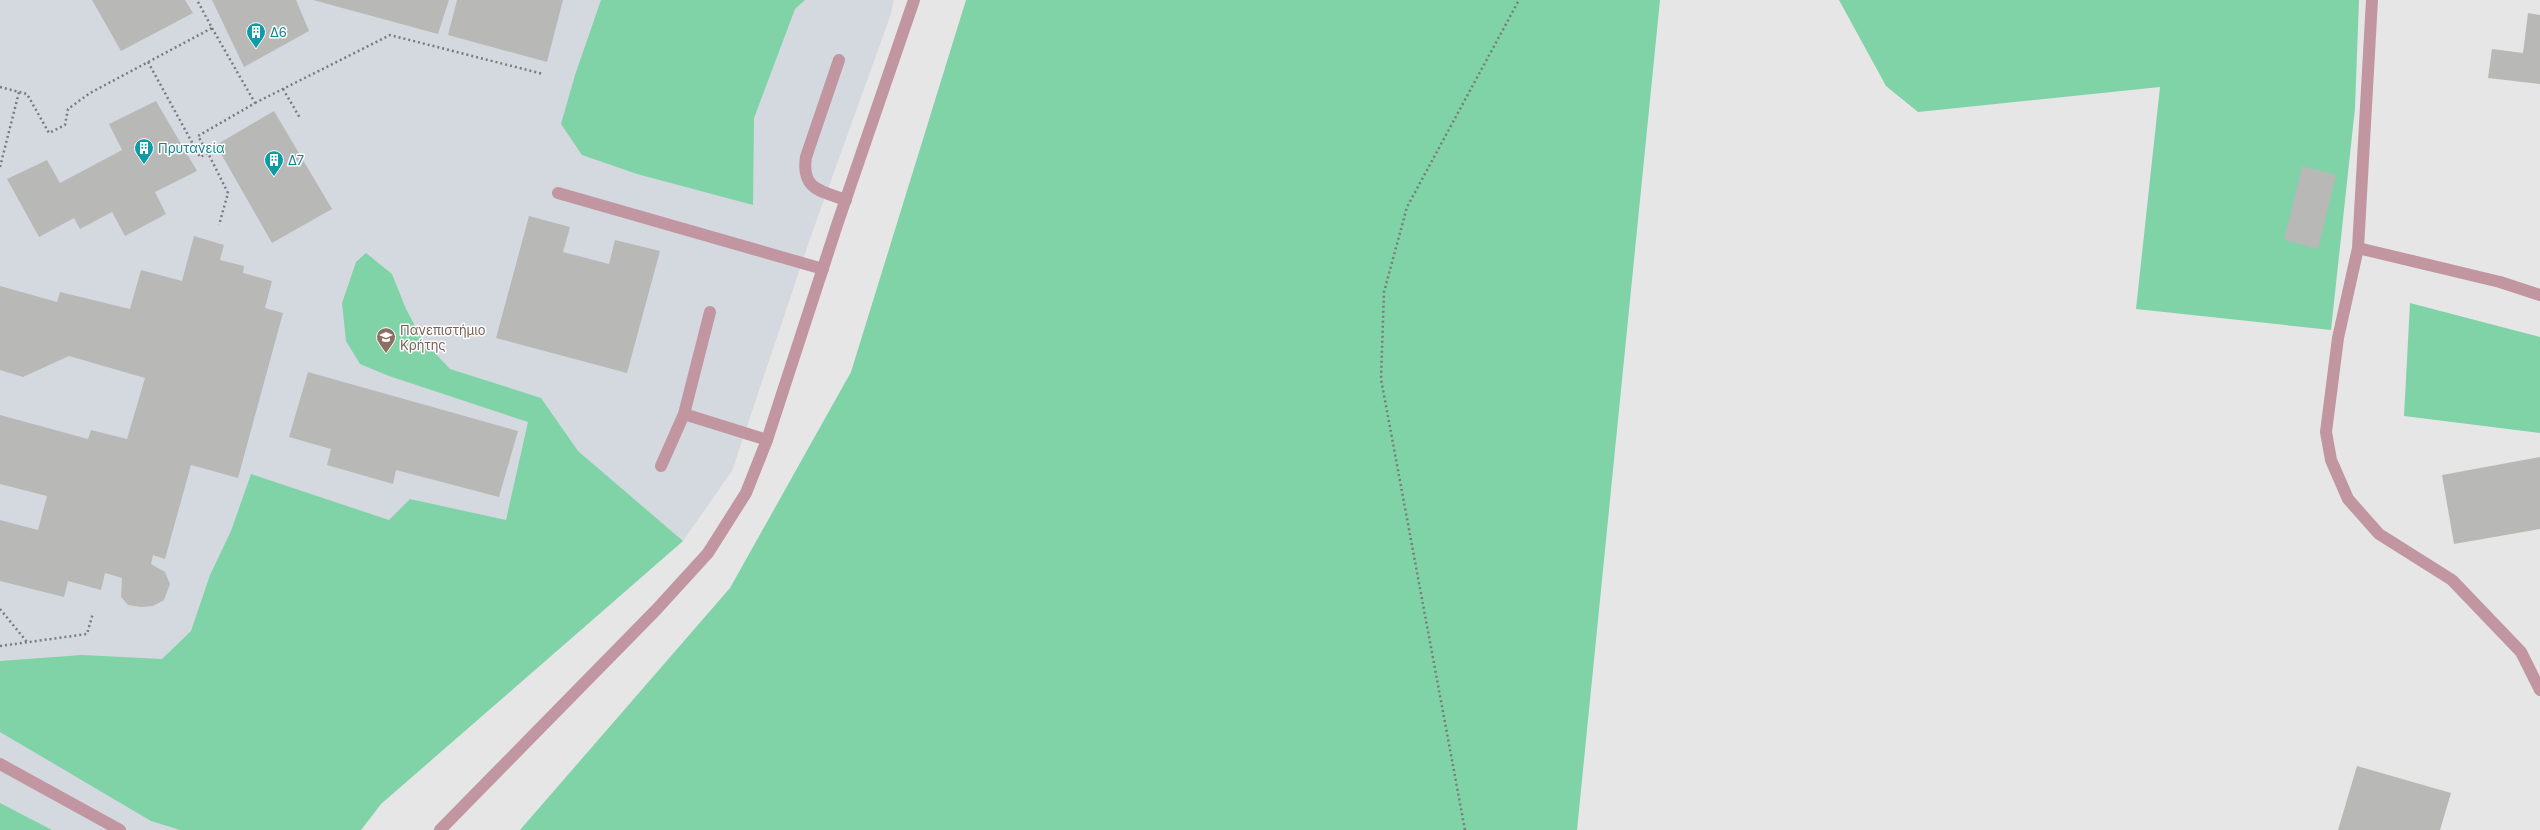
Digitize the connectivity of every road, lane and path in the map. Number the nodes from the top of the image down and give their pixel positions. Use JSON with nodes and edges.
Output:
{"nodes":[{"id":1,"x":197,"y":0,"type":"edge"},
{"id":2,"x":914,"y":0,"type":"edge"},
{"id":3,"x":1519,"y":0,"type":"edge"},
{"id":4,"x":2372,"y":0,"type":"edge"},
{"id":5,"x":212,"y":28,"type":"junction"},
{"id":6,"x":839,"y":60,"type":"dead end"},
{"id":7,"x":148,"y":62,"type":"junction"},
{"id":8,"x":543,"y":74,"type":"dead end"},
{"id":9,"x":0,"y":87,"type":"edge"},
{"id":10,"x":283,"y":89,"type":"junction"},
{"id":11,"x":19,"y":92,"type":"junction"},
{"id":12,"x":255,"y":103,"type":"junction"},
{"id":13,"x":300,"y":118,"type":"dead end"},
{"id":14,"x":208,"y":153,"type":"junction"},
{"id":15,"x":0,"y":167,"type":"edge"},
{"id":16,"x":558,"y":193,"type":"dead end"},
{"id":17,"x":846,"y":200,"type":"junction"},
{"id":18,"x":220,"y":224,"type":"dead end"},
{"id":19,"x":2358,"y":248,"type":"junction"},
{"id":20,"x":823,"y":269,"type":"junction"},
{"id":21,"x":2540,"y":295,"type":"edge"},
{"id":22,"x":710,"y":312,"type":"dead end"},
{"id":23,"x":684,"y":414,"type":"junction"},
{"id":24,"x":767,"y":440,"type":"junction"},
{"id":25,"x":660,"y":466,"type":"dead end"},
{"id":26,"x":0,"y":609,"type":"edge"},
{"id":27,"x":93,"y":613,"type":"dead end"},
{"id":28,"x":27,"y":642,"type":"junction"},
{"id":29,"x":0,"y":646,"type":"edge"},
{"id":30,"x":2540,"y":690,"type":"edge"},
{"id":31,"x":0,"y":764,"type":"edge"},
{"id":32,"x":120,"y":830,"type":"edge"},
{"id":33,"x":440,"y":830,"type":"edge"},
{"id":34,"x":1465,"y":830,"type":"edge"}],
"edges":[{"from":1,"to":5,"type":"path"},
{"from":2,"to":17,"type":"street"},
{"from":3,"to":34,"type":"path"},
{"from":4,"to":19,"type":"street"},
{"from":5,"to":7,"type":"path"},
{"from":5,"to":12,"type":"path"},
{"from":6,"to":17,"type":"street"},
{"from":7,"to":11,"type":"path"},
{"from":7,"to":14,"type":"path"},
{"from":8,"to":10,"type":"path"},
{"from":9,"to":11,"type":"path"},
{"from":10,"to":12,"type":"path"},
{"from":10,"to":13,"type":"path"},
{"from":11,"to":15,"type":"path"},
{"from":12,"to":14,"type":"path"},
{"from":14,"to":18,"type":"path"},
{"from":16,"to":20,"type":"street"},
{"from":17,"to":20,"type":"street"},
{"from":19,"to":21,"type":"street"},
{"from":19,"to":30,"type":"street"},
{"from":20,"to":24,"type":"street"},
{"from":22,"to":23,"type":"street"},
{"from":23,"to":24,"type":"street"},
{"from":23,"to":25,"type":"street"},
{"from":24,"to":33,"type":"street"},
{"from":26,"to":28,"type":"path"},
{"from":27,"to":28,"type":"path"},
{"from":28,"to":29,"type":"path"},
{"from":31,"to":32,"type":"street"}]}
